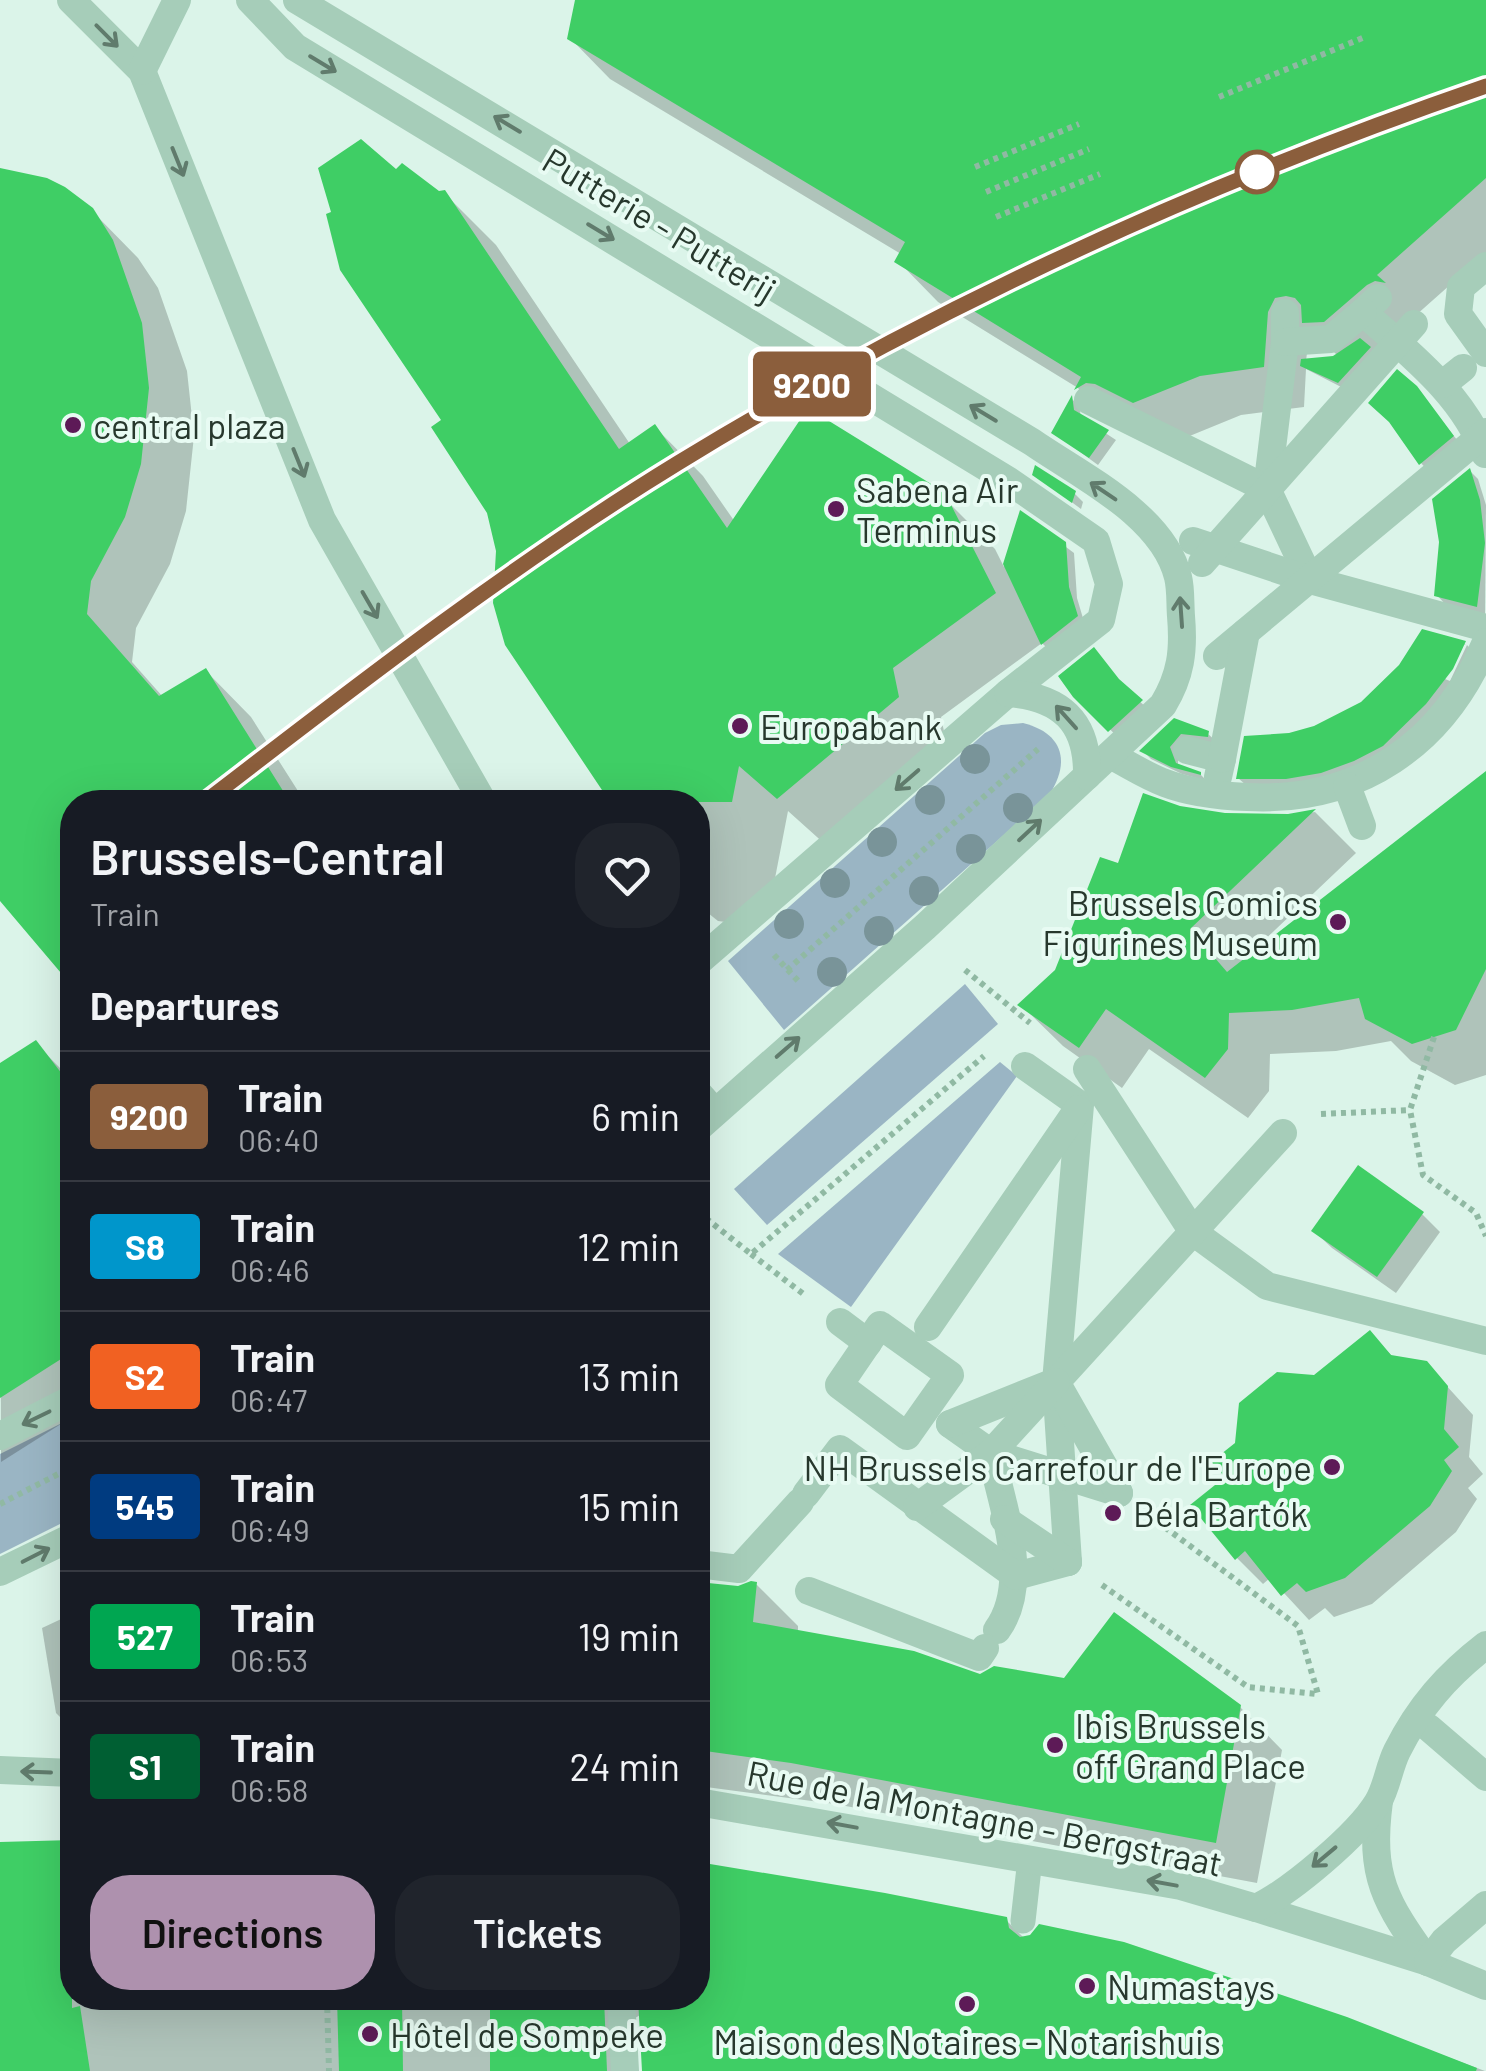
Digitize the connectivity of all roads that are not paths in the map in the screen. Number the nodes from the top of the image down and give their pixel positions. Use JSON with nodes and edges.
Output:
{"nodes":[{"id":1,"x":72,"y":0,"type":"edge"},
{"id":2,"x":176,"y":0,"type":"edge"},
{"id":3,"x":250,"y":0,"type":"edge"},
{"id":4,"x":297,"y":0,"type":"edge"},
{"id":5,"x":142,"y":71,"type":"junction"},
{"id":6,"x":1486,"y":266,"type":"edge"},
{"id":7,"x":1285,"y":313,"type":"dead end"},
{"id":8,"x":1405,"y":333,"type":"junction"},
{"id":9,"x":1285,"y":342,"type":"junction"},
{"id":10,"x":1464,"y":368,"type":"edge"},
{"id":11,"x":1088,"y":400,"type":"dead end"},
{"id":12,"x":1484,"y":442,"type":"edge"},
{"id":13,"x":1268,"y":490,"type":"junction"},
{"id":14,"x":1310,"y":580,"type":"junction"},
{"id":15,"x":1486,"y":628,"type":"edge"},
{"id":16,"x":1246,"y":632,"type":"junction"},
{"id":17,"x":1486,"y":642,"type":"edge"},
{"id":18,"x":1217,"y":656,"type":"dead end"},
{"id":19,"x":1008,"y":693,"type":"junction"},
{"id":20,"x":1187,"y":750,"type":"dead end"},
{"id":21,"x":1110,"y":755,"type":"junction"},
{"id":22,"x":1222,"y":760,"type":"junction"},
{"id":23,"x":1087,"y":776,"type":"junction"},
{"id":24,"x":1347,"y":786,"type":"junction"},
{"id":25,"x":476,"y":790,"type":"edge"},
{"id":26,"x":1214,"y":795,"type":"junction"},
{"id":27,"x":1362,"y":826,"type":"dead end"},
{"id":28,"x":710,"y":952,"type":"edge"},
{"id":29,"x":1025,"y":1066,"type":"road end"},
{"id":30,"x":710,"y":1105,"type":"edge"},
{"id":31,"x":1080,"y":1105,"type":"junction"},
{"id":32,"x":1283,"y":1133,"type":"dead end"},
{"id":33,"x":1193,"y":1232,"type":"junction"},
{"id":34,"x":840,"y":1322,"type":"dead end"},
{"id":35,"x":920,"y":1338,"type":"junction"},
{"id":36,"x":1486,"y":1341,"type":"edge"},
{"id":37,"x":868,"y":1343,"type":"junction"},
{"id":38,"x":1056,"y":1382,"type":"junction"},
{"id":39,"x":60,"y":1405,"type":"edge"},
{"id":40,"x":856,"y":1428,"type":"junction"},
{"id":41,"x":0,"y":1436,"type":"edge"},
{"id":42,"x":991,"y":1453,"type":"junction"},
{"id":43,"x":1063,"y":1475,"type":"junction"},
{"id":44,"x":917,"y":1506,"type":"junction"},
{"id":45,"x":1004,"y":1519,"type":"junction"},
{"id":46,"x":60,"y":1543,"type":"edge"},
{"id":47,"x":1068,"y":1562,"type":"junction"},
{"id":48,"x":710,"y":1564,"type":"edge"},
{"id":49,"x":0,"y":1572,"type":"edge"},
{"id":50,"x":1016,"y":1576,"type":"junction"},
{"id":51,"x":810,"y":1591,"type":"dead end"},
{"id":52,"x":1486,"y":1645,"type":"edge"},
{"id":53,"x":1429,"y":1728,"type":"dead end"},
{"id":54,"x":0,"y":1770,"type":"edge"},
{"id":55,"x":60,"y":1772,"type":"edge"},
{"id":56,"x":1486,"y":1777,"type":"edge"},
{"id":57,"x":1379,"y":1801,"type":"junction"},
{"id":58,"x":710,"y":1804,"type":"edge"},
{"id":59,"x":1030,"y":1859,"type":"junction"},
{"id":60,"x":1486,"y":1906,"type":"edge"},
{"id":61,"x":1256,"y":1908,"type":"junction"},
{"id":62,"x":1023,"y":1920,"type":"dead end"},
{"id":63,"x":1428,"y":1962,"type":"junction"},
{"id":64,"x":1486,"y":1986,"type":"edge"},
{"id":65,"x":621,"y":2010,"type":"edge"},
{"id":66,"x":624,"y":2071,"type":"edge"}],
"edges":[{"from":1,"to":5,"type":"street","one_way":true},
{"from":2,"to":5,"type":"street"},
{"from":3,"to":19,"type":"street","name":"Putterie - Putterij","one_way":true},
{"from":21,"to":4,"type":"street","name":"Putterie - Putterij","one_way":true},
{"from":5,"to":25,"type":"street","one_way":true},
{"from":6,"to":10,"type":"street"},
{"from":7,"to":9,"type":"street"},
{"from":8,"to":9,"type":"street"},
{"from":8,"to":10,"type":"street"},
{"from":8,"to":13,"type":"street"},
{"from":9,"to":13,"type":"street"},
{"from":10,"to":12,"type":"street"},
{"from":11,"to":13,"type":"street"},
{"from":12,"to":14,"type":"street"},
{"from":13,"to":14,"type":"street"},
{"from":13,"to":14,"type":"street"},
{"from":14,"to":15,"type":"street"},
{"from":14,"to":16,"type":"street"},
{"from":16,"to":18,"type":"street"},
{"from":16,"to":22,"type":"street"},
{"from":17,"to":24,"type":"street"},
{"from":23,"to":19,"type":"street","one_way":true},
{"from":19,"to":28,"type":"street","name":"Putterie - Putterij","one_way":true},
{"from":20,"to":22,"type":"street"},
{"from":21,"to":23,"type":"street","name":"Putterie - Putterij"},
{"from":21,"to":26,"type":"street"},
{"from":22,"to":26,"type":"street"},
{"from":30,"to":23,"type":"street","name":"Putterie - Putterij","one_way":true},
{"from":24,"to":26,"type":"street"},
{"from":24,"to":27,"type":"street"},
{"from":29,"to":31,"type":"street"},
{"from":31,"to":33,"type":"street"},
{"from":31,"to":35,"type":"street"},
{"from":31,"to":38,"type":"street"},
{"from":32,"to":33,"type":"street"},
{"from":33,"to":36,"type":"street"},
{"from":33,"to":38,"type":"street"},
{"from":34,"to":37,"type":"street"},
{"from":35,"to":37,"type":"street"},
{"from":35,"to":40,"type":"street"},
{"from":37,"to":40,"type":"street"},
{"from":38,"to":42,"type":"street"},
{"from":38,"to":42,"type":"street"},
{"from":38,"to":43,"type":"street"},
{"from":38,"to":43,"type":"street"},
{"from":39,"to":41,"type":"street","one_way":true},
{"from":40,"to":44,"type":"street"},
{"from":40,"to":48,"type":"street"},
{"from":42,"to":43,"type":"street"},
{"from":42,"to":44,"type":"street"},
{"from":42,"to":45,"type":"street"},
{"from":43,"to":47,"type":"street"},
{"from":44,"to":50,"type":"street"},
{"from":45,"to":47,"type":"street"},
{"from":45,"to":50,"type":"street"},
{"from":49,"to":46,"type":"street","one_way":true},
{"from":47,"to":50,"type":"street"},
{"from":50,"to":51,"type":"street"},
{"from":52,"to":57,"type":"street"},
{"from":53,"to":56,"type":"street"},
{"from":55,"to":54,"type":"street","one_way":true},
{"from":57,"to":61,"type":"street","one_way":true},
{"from":57,"to":63,"type":"street"},
{"from":59,"to":58,"type":"street","name":"Rue de la Montagne - Bergstraat","one_way":true},
{"from":61,"to":59,"type":"street","name":"Rue de la Montagne - Bergstraat","one_way":true},
{"from":59,"to":62,"type":"lane"},
{"from":60,"to":63,"type":"street"},
{"from":61,"to":63,"type":"street","name":"Rue de la Montagne - Bergstraat"},
{"from":63,"to":64,"type":"street","name":"Rue de la Montagne - Bergstraat"},
{"from":65,"to":66,"type":"street"}]}
